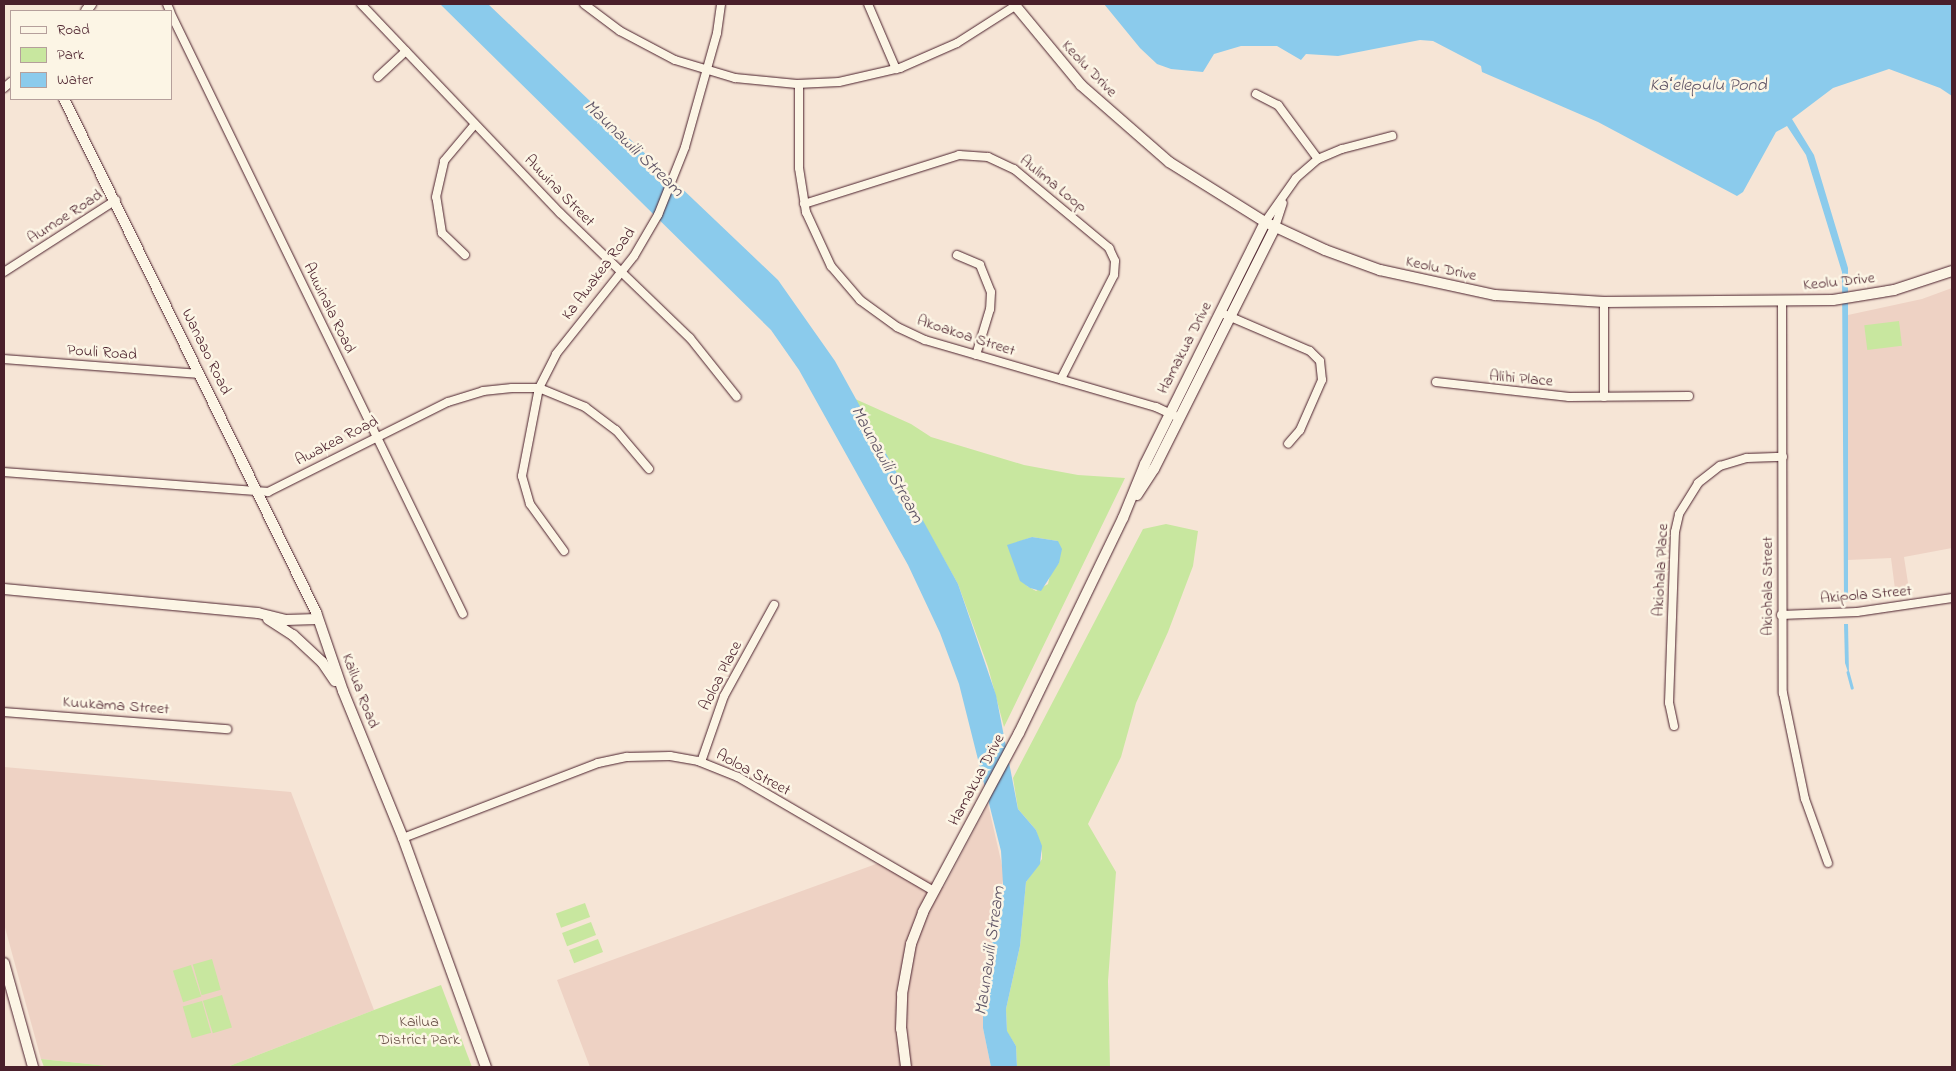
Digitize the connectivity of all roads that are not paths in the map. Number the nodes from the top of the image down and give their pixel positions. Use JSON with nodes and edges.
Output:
{"nodes":[{"id":1,"x":361,"y":4,"type":"edge"},
{"id":2,"x":584,"y":4,"type":"edge"},
{"id":3,"x":721,"y":4,"type":"edge"},
{"id":4,"x":868,"y":4,"type":"edge"},
{"id":5,"x":1014,"y":5,"type":"edge"},
{"id":6,"x":172,"y":14,"type":"edge"},
{"id":7,"x":406,"y":51,"type":"junction"},
{"id":8,"x":896,"y":69,"type":"junction"},
{"id":9,"x":706,"y":70,"type":"junction"},
{"id":10,"x":378,"y":77,"type":"dead end"},
{"id":11,"x":799,"y":84,"type":"junction"},
{"id":12,"x":1256,"y":94,"type":"dead end"},
{"id":13,"x":65,"y":100,"type":"edge"},
{"id":14,"x":475,"y":124,"type":"junction"},
{"id":15,"x":1392,"y":136,"type":"dead end"},
{"id":16,"x":1318,"y":159,"type":"junction"},
{"id":17,"x":1284,"y":198,"type":"junction"},
{"id":18,"x":116,"y":200,"type":"junction"},
{"id":19,"x":804,"y":204,"type":"junction"},
{"id":20,"x":1265,"y":222,"type":"junction"},
{"id":21,"x":1275,"y":227,"type":"junction"},
{"id":22,"x":465,"y":254,"type":"dead end"},
{"id":23,"x":957,"y":255,"type":"dead end"},
{"id":24,"x":1952,"y":271,"type":"edge"},
{"id":25,"x":4,"y":272,"type":"edge"},
{"id":26,"x":621,"y":273,"type":"junction"},
{"id":27,"x":1604,"y":302,"type":"junction"},
{"id":28,"x":1782,"y":302,"type":"junction"},
{"id":29,"x":1225,"y":315,"type":"junction"},
{"id":30,"x":976,"y":355,"type":"junction"},
{"id":31,"x":4,"y":359,"type":"edge"},
{"id":32,"x":199,"y":374,"type":"junction"},
{"id":33,"x":1061,"y":380,"type":"junction"},
{"id":34,"x":1436,"y":382,"type":"dead end"},
{"id":35,"x":539,"y":388,"type":"junction"},
{"id":36,"x":1689,"y":396,"type":"dead end"},
{"id":37,"x":737,"y":397,"type":"dead end"},
{"id":38,"x":1604,"y":397,"type":"junction"},
{"id":39,"x":1174,"y":415,"type":"junction"},
{"id":40,"x":376,"y":436,"type":"junction"},
{"id":41,"x":1288,"y":444,"type":"dead end"},
{"id":42,"x":1783,"y":456,"type":"junction"},
{"id":43,"x":649,"y":470,"type":"dead end"},
{"id":44,"x":4,"y":472,"type":"edge"},
{"id":45,"x":259,"y":492,"type":"junction"},
{"id":46,"x":564,"y":550,"type":"dead end"},
{"id":47,"x":4,"y":589,"type":"edge"},
{"id":48,"x":1952,"y":598,"type":"edge"},
{"id":49,"x":774,"y":605,"type":"dead end"},
{"id":50,"x":258,"y":613,"type":"junction"},
{"id":51,"x":463,"y":614,"type":"dead end"},
{"id":52,"x":1781,"y":615,"type":"junction"},
{"id":53,"x":317,"y":619,"type":"junction"},
{"id":54,"x":343,"y":691,"type":"junction"},
{"id":55,"x":4,"y":712,"type":"edge"},
{"id":56,"x":1674,"y":726,"type":"dead end"},
{"id":57,"x":227,"y":729,"type":"dead end"},
{"id":58,"x":701,"y":762,"type":"junction"},
{"id":59,"x":403,"y":838,"type":"junction"},
{"id":60,"x":1828,"y":863,"type":"dead end"},
{"id":61,"x":934,"y":891,"type":"junction"},
{"id":62,"x":4,"y":963,"type":"edge"},
{"id":63,"x":33,"y":1067,"type":"edge"},
{"id":64,"x":486,"y":1067,"type":"edge"},
{"id":65,"x":906,"y":1067,"type":"edge"}],
"edges":[{"from":1,"to":7,"type":"street","name":"Auwina Street"},
{"from":2,"to":9,"type":"street"},
{"from":3,"to":9,"type":"street","name":"Ka Awakea Road"},
{"from":4,"to":8,"type":"street"},
{"from":5,"to":8,"type":"street"},
{"from":5,"to":20,"type":"main road","name":"Keolu Drive"},
{"from":6,"to":40,"type":"street","name":"Auwinala Road"},
{"from":7,"to":10,"type":"street"},
{"from":7,"to":14,"type":"street","name":"Auwina Street"},
{"from":8,"to":11,"type":"street"},
{"from":9,"to":11,"type":"street"},
{"from":9,"to":26,"type":"street","name":"Ka Awakea Road"},
{"from":11,"to":19,"type":"street","name":"Akoakoa Street"},
{"from":12,"to":16,"type":"street"},
{"from":13,"to":18,"type":"main road","name":"Wanaao Road"},
{"from":14,"to":22,"type":"street"},
{"from":14,"to":26,"type":"street","name":"Auwina Street"},
{"from":15,"to":16,"type":"street","name":"Hamakua Drive"},
{"from":16,"to":17,"type":"street","name":"Hamakua Drive"},
{"from":17,"to":20,"type":"street","name":"Hamakua Drive"},
{"from":17,"to":21,"type":"street","name":"Hamakua Drive"},
{"from":18,"to":25,"type":"street","name":"Aumoe Road"},
{"from":18,"to":32,"type":"main road","name":"Wanaao Road"},
{"from":19,"to":30,"type":"street","name":"Akoakoa Street"},
{"from":19,"to":33,"type":"street","name":"Aulima Loop"},
{"from":20,"to":21,"type":"main road","name":"Keolu Drive"},
{"from":20,"to":29,"type":"main road","name":"Hamakua Drive"},
{"from":21,"to":27,"type":"main road","name":"Keolu Drive"},
{"from":21,"to":29,"type":"main road","name":"Hamakua Drive"},
{"from":23,"to":30,"type":"street"},
{"from":24,"to":28,"type":"main road","name":"Keolu Drive"},
{"from":26,"to":35,"type":"street","name":"Ka Awakea Road"},
{"from":26,"to":37,"type":"street","name":"Auwina Street"},
{"from":27,"to":28,"type":"main road","name":"Keolu Drive"},
{"from":27,"to":38,"type":"street"},
{"from":28,"to":42,"type":"street","name":"Akiohala Street"},
{"from":29,"to":39,"type":"main road","name":"Hamakua Drive"},
{"from":29,"to":41,"type":"street"},
{"from":30,"to":33,"type":"street","name":"Akoakoa Street"},
{"from":31,"to":32,"type":"street","name":"Pouli Road"},
{"from":32,"to":45,"type":"main road","name":"Wanaao Road"},
{"from":33,"to":39,"type":"street","name":"Akoakoa Street"},
{"from":34,"to":38,"type":"street","name":"Alihi Place"},
{"from":35,"to":40,"type":"street","name":"Awakea Road"},
{"from":35,"to":43,"type":"street","name":"Awakea Road"},
{"from":35,"to":46,"type":"street","name":"Ka Awakea Road"},
{"from":36,"to":38,"type":"street","name":"Alihi Place"},
{"from":39,"to":61,"type":"main road","name":"Hamakua Drive"},
{"from":40,"to":45,"type":"street","name":"Awakea Road"},
{"from":40,"to":51,"type":"street","name":"Auwinala Road"},
{"from":42,"to":52,"type":"street","name":"Akiohala Street"},
{"from":42,"to":56,"type":"street","name":"Akiohala Place"},
{"from":44,"to":45,"type":"street","name":"Awakea Road"},
{"from":45,"to":53,"type":"main road","name":"Wanaao Road"},
{"from":47,"to":50,"type":"main road"},
{"from":48,"to":52,"type":"street","name":"Akipola Street"},
{"from":49,"to":58,"type":"street","name":"Aoloa Place"},
{"from":50,"to":53,"type":"main road"},
{"from":50,"to":54,"type":"main road"},
{"from":52,"to":60,"type":"street","name":"Akiohala Street"},
{"from":53,"to":54,"type":"main road","name":"Kailua Road"},
{"from":54,"to":59,"type":"main road","name":"Kailua Road"},
{"from":55,"to":57,"type":"street","name":"Kuukama Street"},
{"from":58,"to":59,"type":"street","name":"Aoloa Street"},
{"from":58,"to":61,"type":"street","name":"Aoloa Street"},
{"from":59,"to":64,"type":"main road","name":"Kailua Road"},
{"from":61,"to":65,"type":"main road","name":"Hamakua Drive"},
{"from":62,"to":63,"type":"main road"}]}
